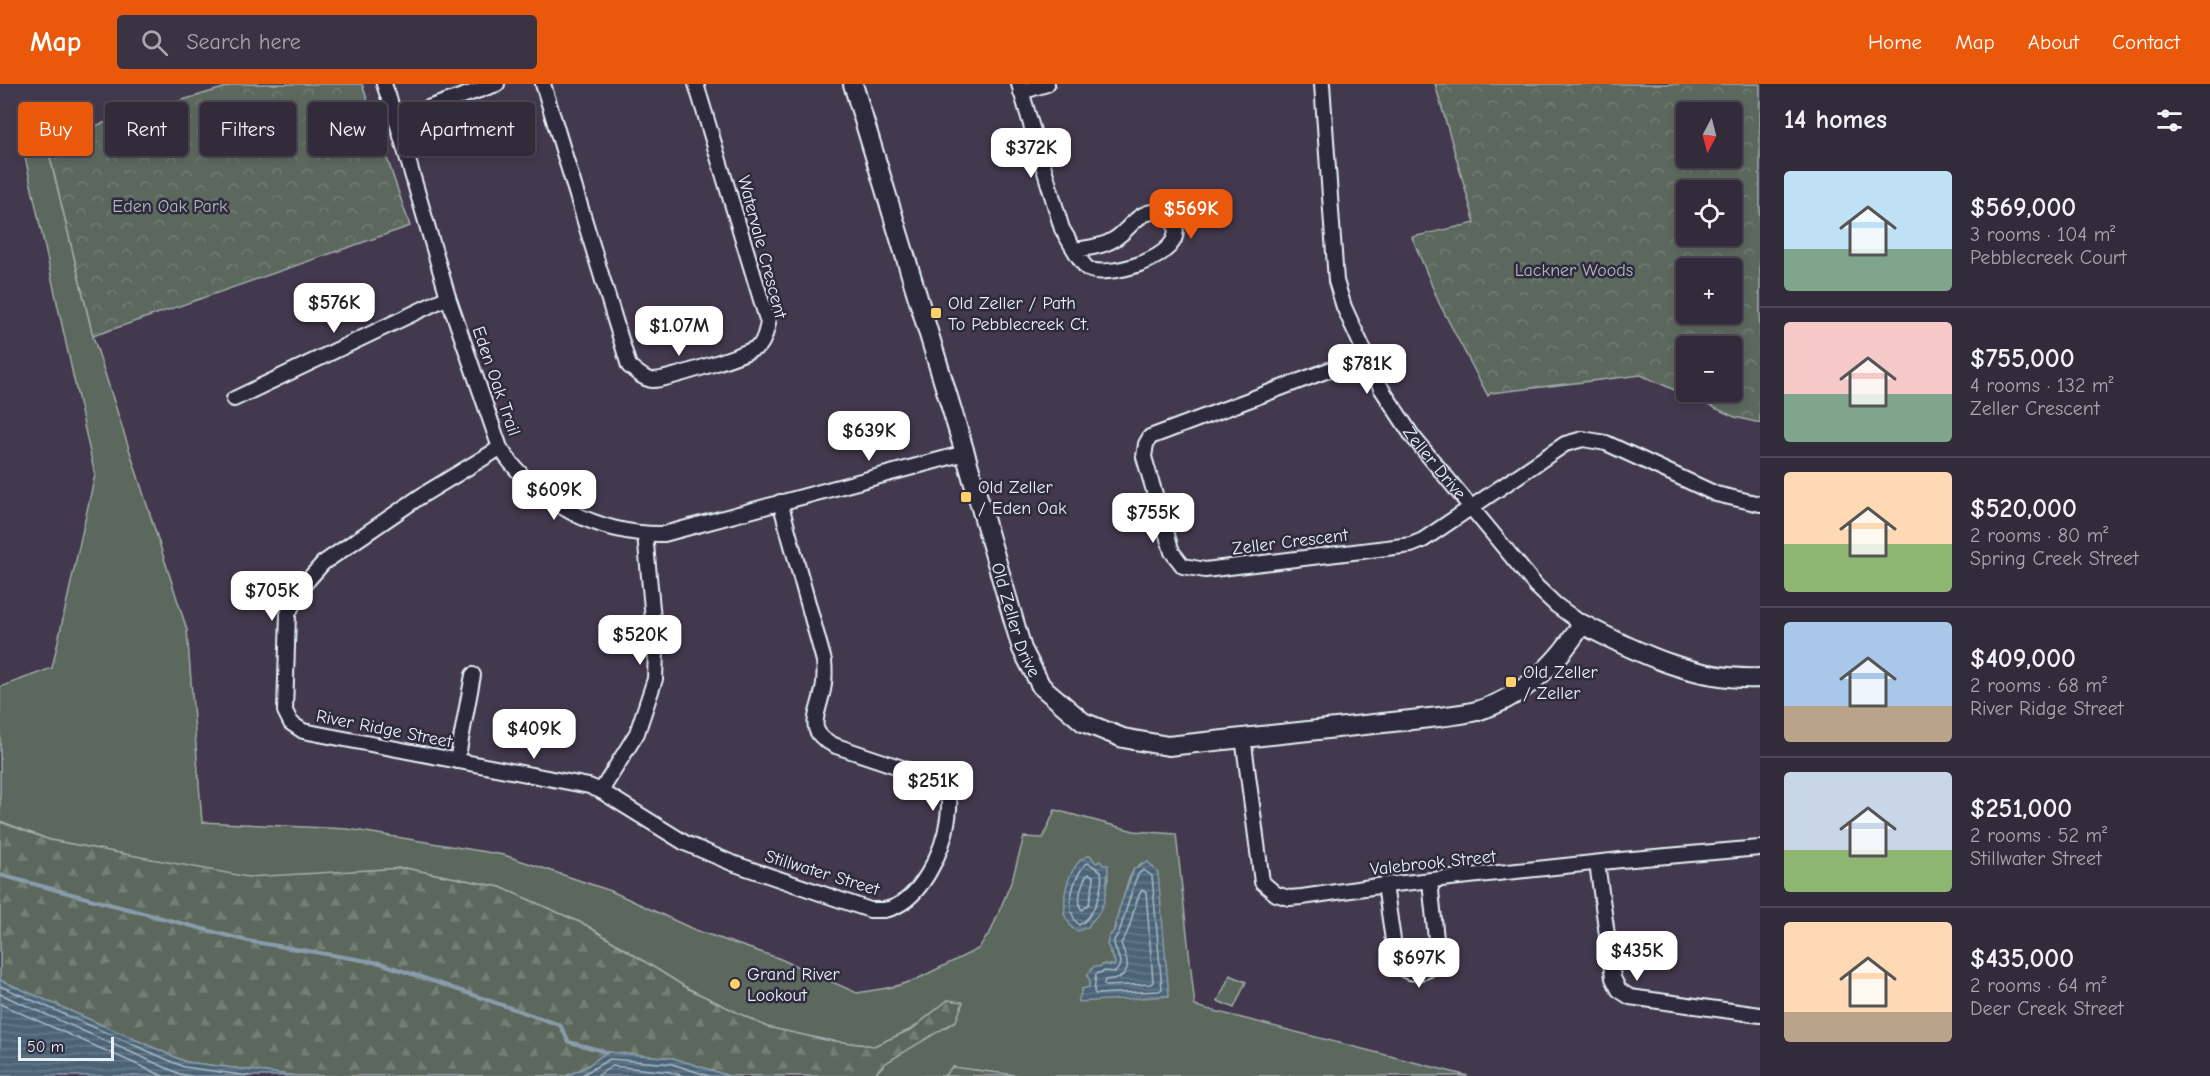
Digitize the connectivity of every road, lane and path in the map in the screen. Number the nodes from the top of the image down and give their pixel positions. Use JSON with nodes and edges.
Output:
{"nodes":[{"id":1,"x":384,"y":84,"type":"edge"},
{"id":2,"x":497,"y":84,"type":"edge"},
{"id":3,"x":543,"y":84,"type":"edge"},
{"id":4,"x":696,"y":84,"type":"edge"},
{"id":5,"x":852,"y":84,"type":"edge"},
{"id":6,"x":1047,"y":84,"type":"edge"},
{"id":7,"x":1322,"y":84,"type":"edge"},
{"id":8,"x":1020,"y":88,"type":"edge"},
{"id":9,"x":396,"y":119,"type":"junction"},
{"id":10,"x":1075,"y":250,"type":"junction"},
{"id":11,"x":448,"y":297,"type":"junction"},
{"id":12,"x":1366,"y":356,"type":"junction"},
{"id":13,"x":234,"y":399,"type":"dead end"},
{"id":14,"x":500,"y":448,"type":"junction"},
{"id":15,"x":965,"y":453,"type":"junction"},
{"id":16,"x":780,"y":501,"type":"junction"},
{"id":17,"x":1760,"y":504,"type":"edge"},
{"id":18,"x":1470,"y":507,"type":"junction"},
{"id":19,"x":645,"y":534,"type":"junction"},
{"id":20,"x":1582,"y":624,"type":"junction"},
{"id":21,"x":473,"y":675,"type":"dead end"},
{"id":22,"x":1760,"y":678,"type":"edge"},
{"id":23,"x":1243,"y":737,"type":"junction"},
{"id":24,"x":457,"y":761,"type":"junction"},
{"id":25,"x":601,"y":791,"type":"junction"},
{"id":26,"x":1760,"y":848,"type":"edge"},
{"id":27,"x":1597,"y":863,"type":"junction"},
{"id":28,"x":1430,"y":881,"type":"junction"},
{"id":29,"x":1385,"y":885,"type":"junction"},
{"id":30,"x":1760,"y":1015,"type":"edge"}],
"edges":[{"from":1,"to":9,"type":"street","name":"Eden Oak Trail"},
{"from":2,"to":9,"type":"street"},
{"from":3,"to":4,"type":"street","name":"Watervale Crescent"},
{"from":5,"to":15,"type":"street","name":"Old Zeller Drive"},
{"from":6,"to":8,"type":"street"},
{"from":7,"to":12,"type":"street","name":"Zeller Drive"},
{"from":8,"to":10,"type":"street"},
{"from":9,"to":11,"type":"street","name":"Eden Oak Trail"},
{"from":10,"to":10,"type":"street"},
{"from":11,"to":13,"type":"street"},
{"from":11,"to":14,"type":"street","name":"Eden Oak Trail"},
{"from":12,"to":18,"type":"street","name":"Zeller Drive"},
{"from":12,"to":18,"type":"street","name":"Zeller Crescent"},
{"from":14,"to":19,"type":"street","name":"Eden Oak Trail"},
{"from":14,"to":24,"type":"street","name":"River Ridge Street"},
{"from":15,"to":16,"type":"street","name":"Eden Oak Trail"},
{"from":15,"to":23,"type":"street","name":"Old Zeller Drive"},
{"from":16,"to":19,"type":"street","name":"Eden Oak Trail"},
{"from":16,"to":25,"type":"street","name":"Stillwater Street"},
{"from":17,"to":18,"type":"street"},
{"from":18,"to":20,"type":"street","name":"Zeller Drive"},
{"from":19,"to":25,"type":"street"},
{"from":20,"to":22,"type":"street","name":"Zeller Drive"},
{"from":20,"to":23,"type":"street","name":"Old Zeller Drive"},
{"from":21,"to":24,"type":"street"},
{"from":23,"to":29,"type":"street","name":"Valebrook Street"},
{"from":24,"to":25,"type":"street","name":"River Ridge Street"},
{"from":26,"to":27,"type":"street","name":"Valebrook Street"},
{"from":27,"to":28,"type":"street","name":"Valebrook Street"},
{"from":27,"to":30,"type":"street"},
{"from":28,"to":29,"type":"street","name":"Valebrook Street"},
{"from":28,"to":29,"type":"street"}]}
